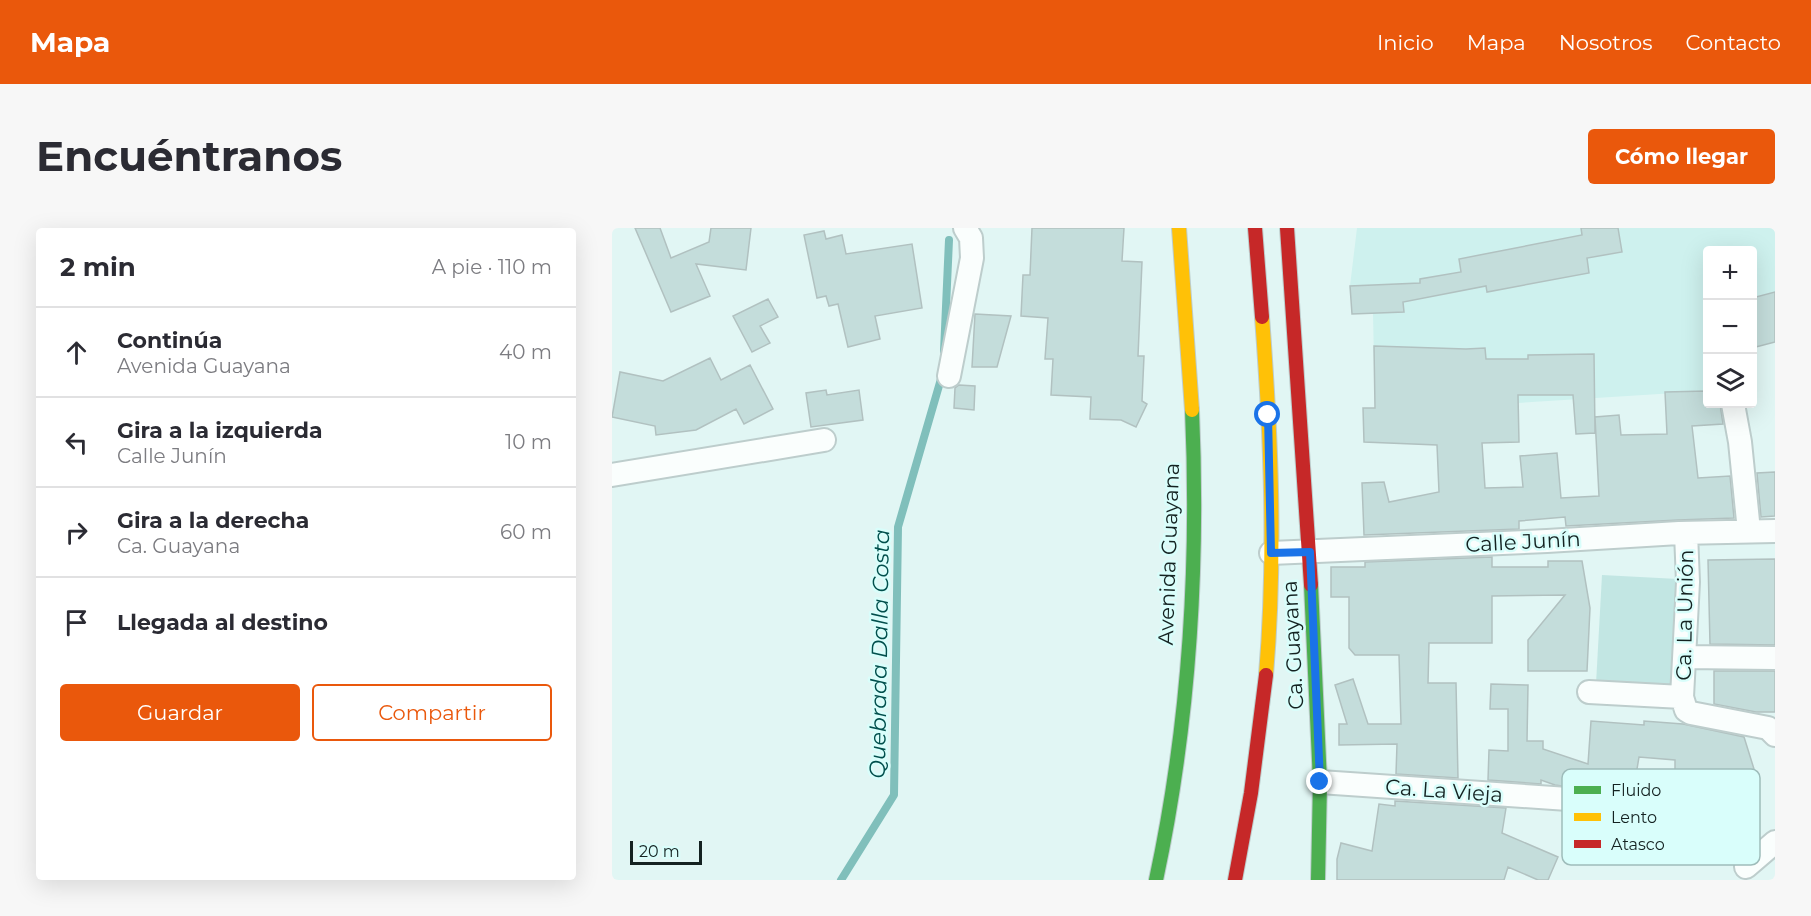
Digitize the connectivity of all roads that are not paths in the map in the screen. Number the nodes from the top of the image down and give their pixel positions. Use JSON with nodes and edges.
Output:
{"nodes":[{"id":1,"x":965,"y":228,"type":"edge"},
{"id":2,"x":1179,"y":228,"type":"edge"},
{"id":3,"x":1255,"y":228,"type":"edge"},
{"id":4,"x":1287,"y":228,"type":"edge"},
{"id":5,"x":949,"y":376,"type":"dead end"},
{"id":6,"x":1734,"y":408,"type":"edge"},
{"id":7,"x":824,"y":440,"type":"dead end"},
{"id":8,"x":612,"y":475,"type":"edge"},
{"id":9,"x":1749,"y":531,"type":"junction"},
{"id":10,"x":1775,"y":531,"type":"edge"},
{"id":11,"x":1686,"y":533,"type":"junction"},
{"id":12,"x":1310,"y":552,"type":"junction"},
{"id":13,"x":1271,"y":553,"type":"junction"},
{"id":14,"x":1685,"y":657,"type":"junction"},
{"id":15,"x":1775,"y":658,"type":"edge"},
{"id":16,"x":1589,"y":692,"type":"dead end"},
{"id":17,"x":1682,"y":697,"type":"junction"},
{"id":18,"x":1775,"y":735,"type":"edge"},
{"id":19,"x":1320,"y":782,"type":"junction"},
{"id":20,"x":1562,"y":799,"type":"edge"},
{"id":21,"x":1775,"y":842,"type":"edge"},
{"id":22,"x":1760,"y":855,"type":"edge"},
{"id":23,"x":1748,"y":865,"type":"edge"},
{"id":24,"x":1746,"y":867,"type":"dead end"},
{"id":25,"x":1156,"y":880,"type":"edge"},
{"id":26,"x":1235,"y":880,"type":"edge"},
{"id":27,"x":1318,"y":880,"type":"edge"}],
"edges":[{"from":1,"to":5,"type":"street"},
{"from":2,"to":25,"type":"main road","name":"Avenida Guayana"},
{"from":3,"to":13,"type":"main road"},
{"from":4,"to":12,"type":"main road","name":"Ca. Guayana"},
{"from":6,"to":9,"type":"street"},
{"from":7,"to":8,"type":"street"},
{"from":9,"to":10,"type":"street","name":"Calle Junín"},
{"from":9,"to":11,"type":"street","name":"Calle Junín"},
{"from":11,"to":12,"type":"street","name":"Calle Junín"},
{"from":11,"to":14,"type":"street","name":"Ca. La Unión"},
{"from":12,"to":13,"type":"street","name":"Calle Junín"},
{"from":12,"to":19,"type":"main road","name":"Ca. Guayana"},
{"from":13,"to":26,"type":"main road"},
{"from":14,"to":15,"type":"street"},
{"from":14,"to":17,"type":"street","name":"Ca. La Unión"},
{"from":16,"to":17,"type":"street"},
{"from":17,"to":18,"type":"street"},
{"from":19,"to":20,"type":"street","name":"Ca. La Vieja"},
{"from":19,"to":27,"type":"main road","name":"Ca. Guayana"},
{"from":21,"to":22,"type":"street"},
{"from":23,"to":24,"type":"street"}]}
